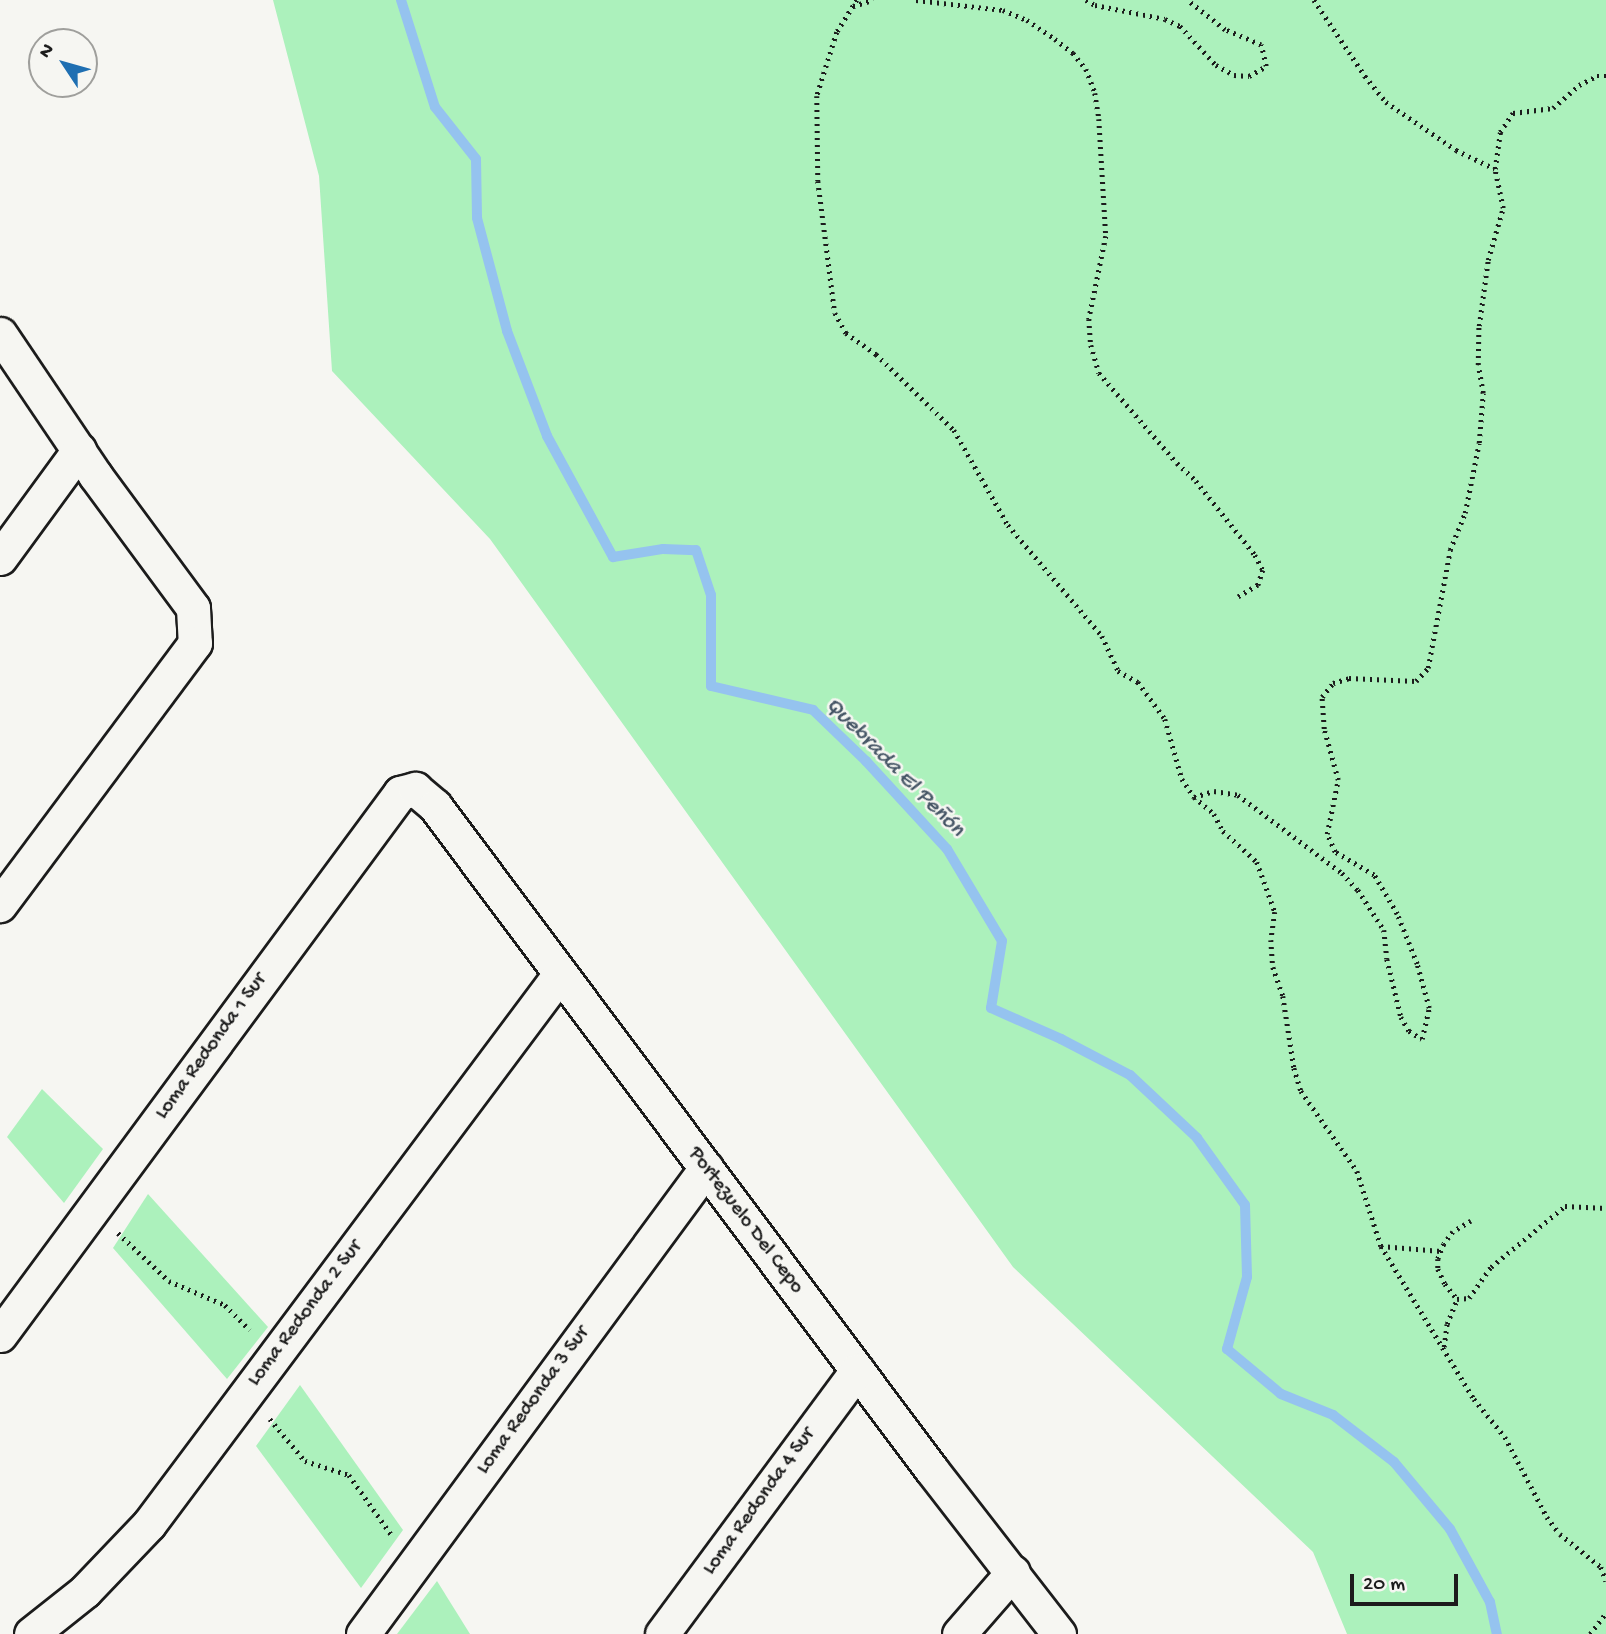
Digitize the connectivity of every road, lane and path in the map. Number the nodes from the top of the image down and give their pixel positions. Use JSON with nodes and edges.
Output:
{"nodes":[{"id":1,"x":857,"y":0,"type":"edge"},
{"id":2,"x":873,"y":0,"type":"edge"},
{"id":3,"x":916,"y":0,"type":"edge"},
{"id":4,"x":1086,"y":0,"type":"edge"},
{"id":5,"x":1187,"y":0,"type":"edge"},
{"id":6,"x":1314,"y":0,"type":"edge"},
{"id":7,"x":852,"y":6,"type":"junction"},
{"id":8,"x":1606,"y":76,"type":"edge"},
{"id":9,"x":1495,"y":169,"type":"junction"},
{"id":10,"x":0,"y":334,"type":"edge"},
{"id":11,"x":79,"y":450,"type":"junction"},
{"id":12,"x":0,"y":558,"type":"edge"},
{"id":13,"x":1238,"y":597,"type":"dead end"},
{"id":14,"x":1194,"y":797,"type":"junction"},
{"id":15,"x":435,"y":806,"type":"joint"},
{"id":16,"x":0,"y":905,"type":"edge"},
{"id":17,"x":560,"y":974,"type":"junction"},
{"id":18,"x":706,"y":1168,"type":"junction"},
{"id":19,"x":1606,"y":1208,"type":"edge"},
{"id":20,"x":93,"y":1209,"type":"junction"},
{"id":21,"x":1471,"y":1221,"type":"dead end"},
{"id":22,"x":1381,"y":1246,"type":"junction"},
{"id":23,"x":1441,"y":1251,"type":"junction"},
{"id":24,"x":1457,"y":1299,"type":"junction"},
{"id":25,"x":0,"y":1335,"type":"edge"},
{"id":26,"x":1444,"y":1348,"type":"junction"},
{"id":27,"x":275,"y":1356,"type":"junction"},
{"id":28,"x":857,"y":1370,"type":"junction"},
{"id":29,"x":248,"y":1392,"type":"junction"},
{"id":30,"x":413,"y":1566,"type":"junction"},
{"id":31,"x":1013,"y":1572,"type":"junction"},
{"id":32,"x":1606,"y":1581,"type":"edge"},
{"id":33,"x":1606,"y":1613,"type":"edge"},
{"id":34,"x":31,"y":1634,"type":"edge"},
{"id":35,"x":363,"y":1634,"type":"edge"},
{"id":36,"x":662,"y":1634,"type":"edge"},
{"id":37,"x":959,"y":1634,"type":"edge"},
{"id":38,"x":1059,"y":1634,"type":"edge"},
{"id":39,"x":1590,"y":1634,"type":"edge"}],
"edges":[{"from":1,"to":7,"type":"path"},
{"from":2,"to":7,"type":"path"},
{"from":3,"to":13,"type":"path"},
{"from":4,"to":5,"type":"path"},
{"from":6,"to":9,"type":"path"},
{"from":7,"to":14,"type":"path"},
{"from":8,"to":9,"type":"path"},
{"from":9,"to":14,"type":"path"},
{"from":10,"to":11,"type":"street"},
{"from":11,"to":12,"type":"street"},
{"from":11,"to":16,"type":"street"},
{"from":14,"to":22,"type":"path"},
{"from":15,"to":17,"type":"street","name":"Portezuelo Del Cepo"},
{"from":15,"to":20,"type":"street","name":"Loma Redonda 1 Sur"},
{"from":17,"to":18,"type":"street","name":"Portezuelo Del Cepo"},
{"from":17,"to":27,"type":"street","name":"Loma Redonda 2 Sur"},
{"from":18,"to":28,"type":"street","name":"Portezuelo Del Cepo"},
{"from":18,"to":30,"type":"street","name":"Loma Redonda 3 Sur"},
{"from":19,"to":24,"type":"path"},
{"from":20,"to":25,"type":"street","name":"Loma Redonda 1 Sur"},
{"from":20,"to":27,"type":"path"},
{"from":21,"to":23,"type":"path"},
{"from":22,"to":23,"type":"path"},
{"from":22,"to":26,"type":"path"},
{"from":23,"to":24,"type":"path"},
{"from":24,"to":26,"type":"path"},
{"from":26,"to":32,"type":"path"},
{"from":27,"to":29,"type":"street","name":"Loma Redonda 2 Sur"},
{"from":28,"to":31,"type":"street","name":"Portezuelo Del Cepo"},
{"from":28,"to":36,"type":"street","name":"Loma Redonda 4 Sur"},
{"from":29,"to":30,"type":"path"},
{"from":29,"to":34,"type":"street","name":"Loma Redonda 2 Sur"},
{"from":30,"to":35,"type":"street","name":"Loma Redonda 3 Sur"},
{"from":31,"to":37,"type":"street"},
{"from":31,"to":38,"type":"street","name":"Portezuelo Del Cepo"},
{"from":33,"to":39,"type":"path"}]}
